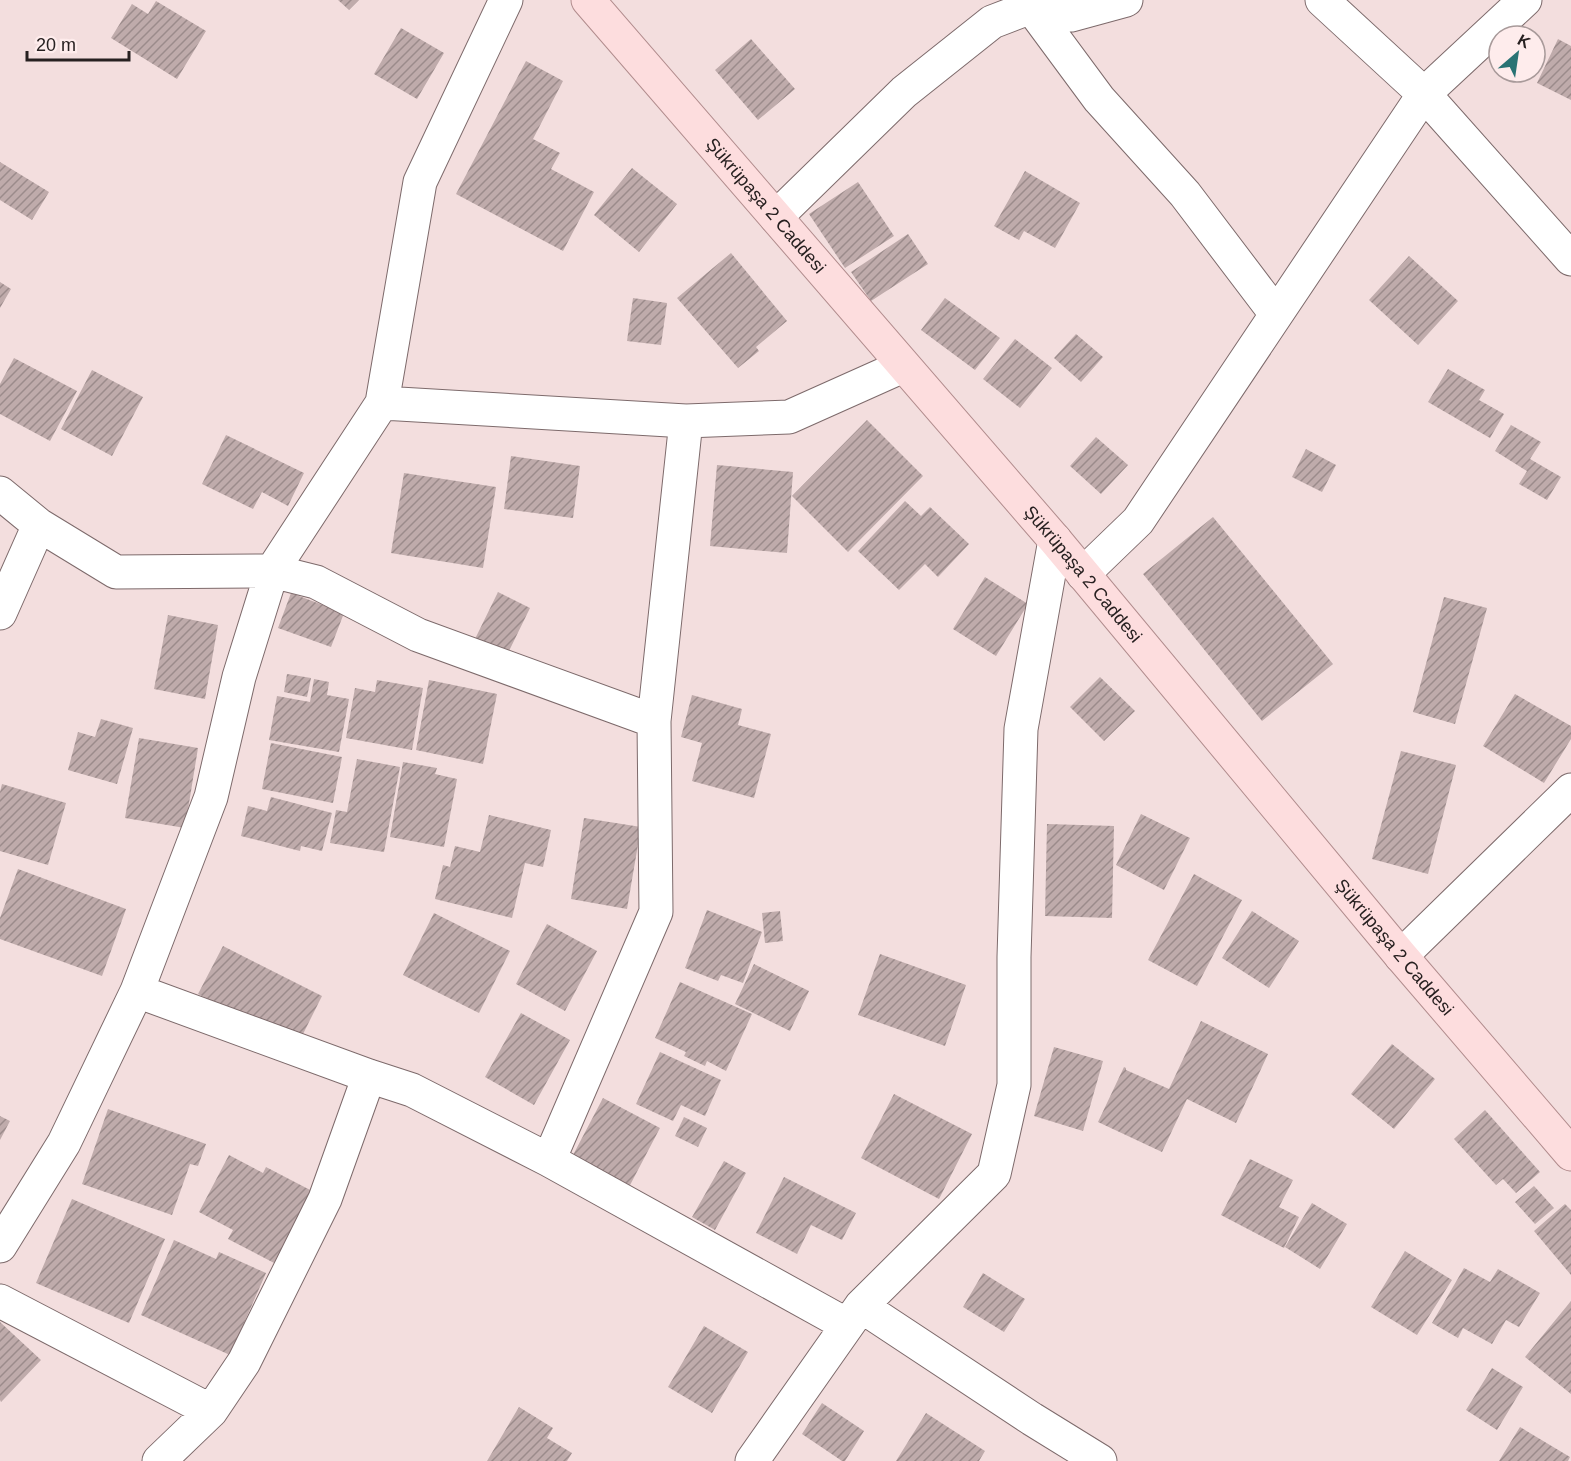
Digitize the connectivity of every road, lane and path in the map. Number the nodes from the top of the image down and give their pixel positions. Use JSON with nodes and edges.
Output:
{"nodes":[{"id":1,"x":506,"y":0,"type":"edge"},
{"id":2,"x":588,"y":0,"type":"edge"},
{"id":3,"x":1126,"y":0,"type":"edge"},
{"id":4,"x":1322,"y":0,"type":"edge"},
{"id":5,"x":1525,"y":0,"type":"edge"},
{"id":6,"x":1031,"y":7,"type":"junction"},
{"id":7,"x":1424,"y":94,"type":"junction"},
{"id":8,"x":776,"y":217,"type":"junction"},
{"id":9,"x":1571,"y":259,"type":"edge"},
{"id":10,"x":1276,"y":314,"type":"junction"},
{"id":11,"x":903,"y":366,"type":"junction"},
{"id":12,"x":382,"y":403,"type":"junction"},
{"id":13,"x":686,"y":421,"type":"junction"},
{"id":14,"x":0,"y":493,"type":"edge"},
{"id":15,"x":39,"y":525,"type":"junction"},
{"id":16,"x":1055,"y":540,"type":"junction"},
{"id":17,"x":272,"y":571,"type":"junction"},
{"id":18,"x":1083,"y":574,"type":"junction"},
{"id":19,"x":0,"y":613,"type":"edge"},
{"id":20,"x":654,"y":721,"type":"junction"},
{"id":21,"x":1571,"y":790,"type":"edge"},
{"id":22,"x":1401,"y":956,"type":"junction"},
{"id":23,"x":137,"y":991,"type":"junction"},
{"id":24,"x":369,"y":1076,"type":"junction"},
{"id":25,"x":1571,"y":1154,"type":"edge"},
{"id":26,"x":549,"y":1160,"type":"junction"},
{"id":27,"x":0,"y":1246,"type":"edge"},
{"id":28,"x":0,"y":1301,"type":"edge"},
{"id":29,"x":854,"y":1315,"type":"junction"},
{"id":30,"x":211,"y":1411,"type":"junction"},
{"id":31,"x":159,"y":1461,"type":"edge"},
{"id":32,"x":752,"y":1461,"type":"edge"},
{"id":33,"x":1100,"y":1461,"type":"edge"}],
"edges":[{"from":1,"to":12,"type":"street"},
{"from":2,"to":8,"type":"main road","name":"Şükrüpaşa 2 Caddesi"},
{"from":3,"to":6,"type":"street"},
{"from":4,"to":7,"type":"street"},
{"from":5,"to":7,"type":"street"},
{"from":6,"to":8,"type":"street"},
{"from":6,"to":10,"type":"street"},
{"from":7,"to":9,"type":"street"},
{"from":7,"to":10,"type":"street"},
{"from":8,"to":11,"type":"main road","name":"Şükrüpaşa 2 Caddesi"},
{"from":10,"to":18,"type":"street"},
{"from":11,"to":13,"type":"street"},
{"from":11,"to":16,"type":"main road","name":"Şükrüpaşa 2 Caddesi"},
{"from":12,"to":13,"type":"street"},
{"from":12,"to":17,"type":"street"},
{"from":13,"to":20,"type":"street"},
{"from":14,"to":15,"type":"street"},
{"from":15,"to":17,"type":"street"},
{"from":15,"to":19,"type":"street"},
{"from":16,"to":18,"type":"main road","name":"Şükrüpaşa 2 Caddesi"},
{"from":16,"to":29,"type":"street"},
{"from":17,"to":20,"type":"street"},
{"from":17,"to":23,"type":"street"},
{"from":18,"to":22,"type":"main road","name":"Şükrüpaşa 2 Caddesi"},
{"from":20,"to":26,"type":"street"},
{"from":21,"to":22,"type":"street"},
{"from":22,"to":25,"type":"main road","name":"Şükrüpaşa 2 Caddesi"},
{"from":23,"to":24,"type":"street"},
{"from":23,"to":27,"type":"street"},
{"from":24,"to":26,"type":"street"},
{"from":24,"to":30,"type":"street"},
{"from":26,"to":29,"type":"street"},
{"from":28,"to":30,"type":"street"},
{"from":29,"to":32,"type":"street"},
{"from":29,"to":33,"type":"street"},
{"from":30,"to":31,"type":"street"}]}
